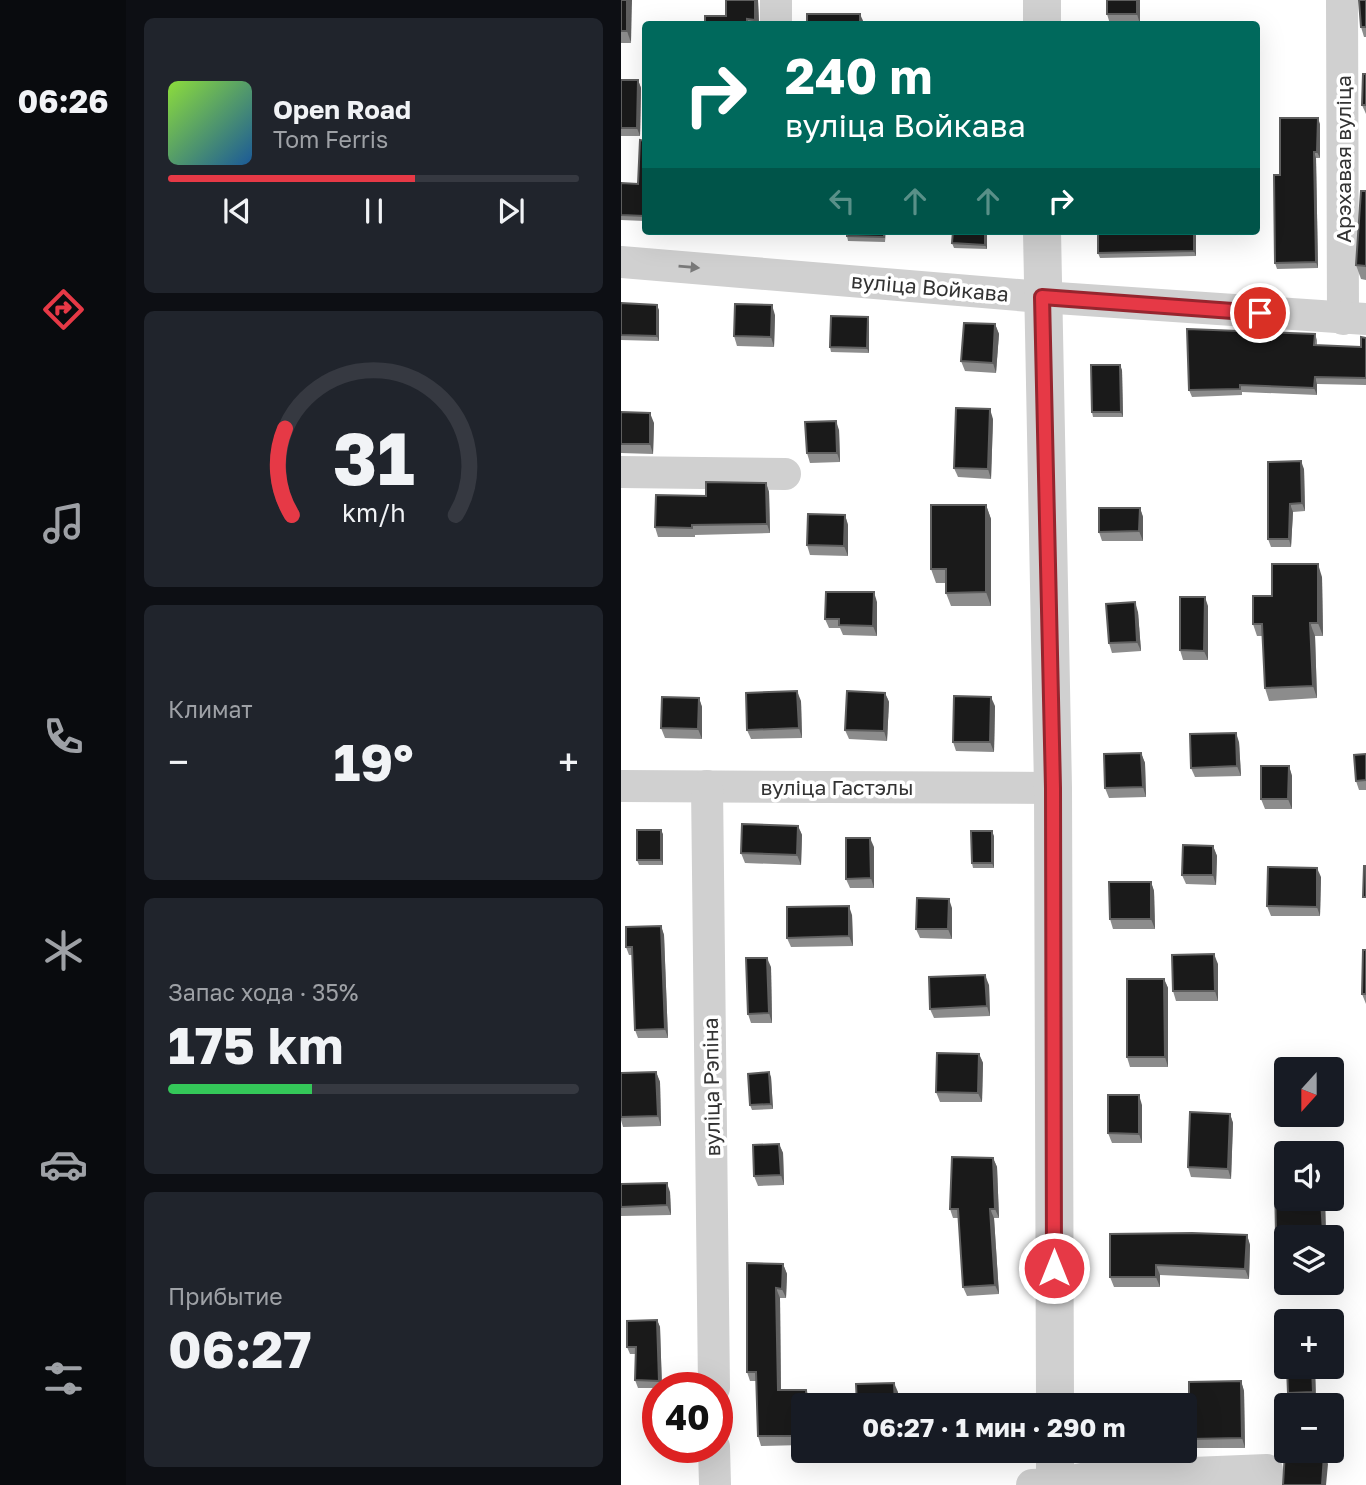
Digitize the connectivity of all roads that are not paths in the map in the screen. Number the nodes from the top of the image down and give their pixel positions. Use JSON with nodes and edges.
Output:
{"nodes":[{"id":1,"x":776,"y":0,"type":"edge"},
{"id":2,"x":1042,"y":0,"type":"edge"},
{"id":3,"x":1342,"y":0,"type":"edge"},
{"id":4,"x":776,"y":21,"type":"edge"},
{"id":5,"x":1042,"y":21,"type":"edge"},
{"id":6,"x":1042,"y":235,"type":"edge"},
{"id":7,"x":621,"y":262,"type":"edge"},
{"id":8,"x":1042,"y":297,"type":"junction"},
{"id":9,"x":1354,"y":319,"type":"edge"},
{"id":10,"x":621,"y":471,"type":"edge"},
{"id":11,"x":785,"y":474,"type":"dead end"},
{"id":12,"x":621,"y":786,"type":"edge"},
{"id":13,"x":707,"y":786,"type":"junction"},
{"id":14,"x":1053,"y":788,"type":"junction"},
{"id":15,"x":714,"y":1372,"type":"edge"},
{"id":16,"x":1055,"y":1393,"type":"edge"},
{"id":17,"x":714,"y":1463,"type":"edge"},
{"id":18,"x":1055,"y":1463,"type":"edge"},
{"id":19,"x":715,"y":1485,"type":"edge"},
{"id":20,"x":1032,"y":1485,"type":"edge"},
{"id":21,"x":1055,"y":1485,"type":"edge"},
{"id":22,"x":1267,"y":1485,"type":"edge"}],
"edges":[{"from":1,"to":4,"type":"street"},
{"from":2,"to":5,"type":"street"},
{"from":3,"to":9,"type":"street","name":"Арэхавая вуліца"},
{"from":6,"to":8,"type":"street"},
{"from":7,"to":8,"type":"street","name":"вуліца Войкава","one_way":true},
{"from":8,"to":9,"type":"street","name":"вуліца Войкава"},
{"from":8,"to":14,"type":"street"},
{"from":10,"to":11,"type":"street"},
{"from":12,"to":13,"type":"street","name":"вуліца Гастэлы"},
{"from":13,"to":14,"type":"street","name":"вуліца Гастэлы"},
{"from":13,"to":15,"type":"street","name":"вуліца Рэпіна"},
{"from":14,"to":16,"type":"street"},
{"from":17,"to":19,"type":"street"},
{"from":18,"to":21,"type":"street"},
{"from":20,"to":21,"type":"street"},
{"from":21,"to":22,"type":"street"}]}
